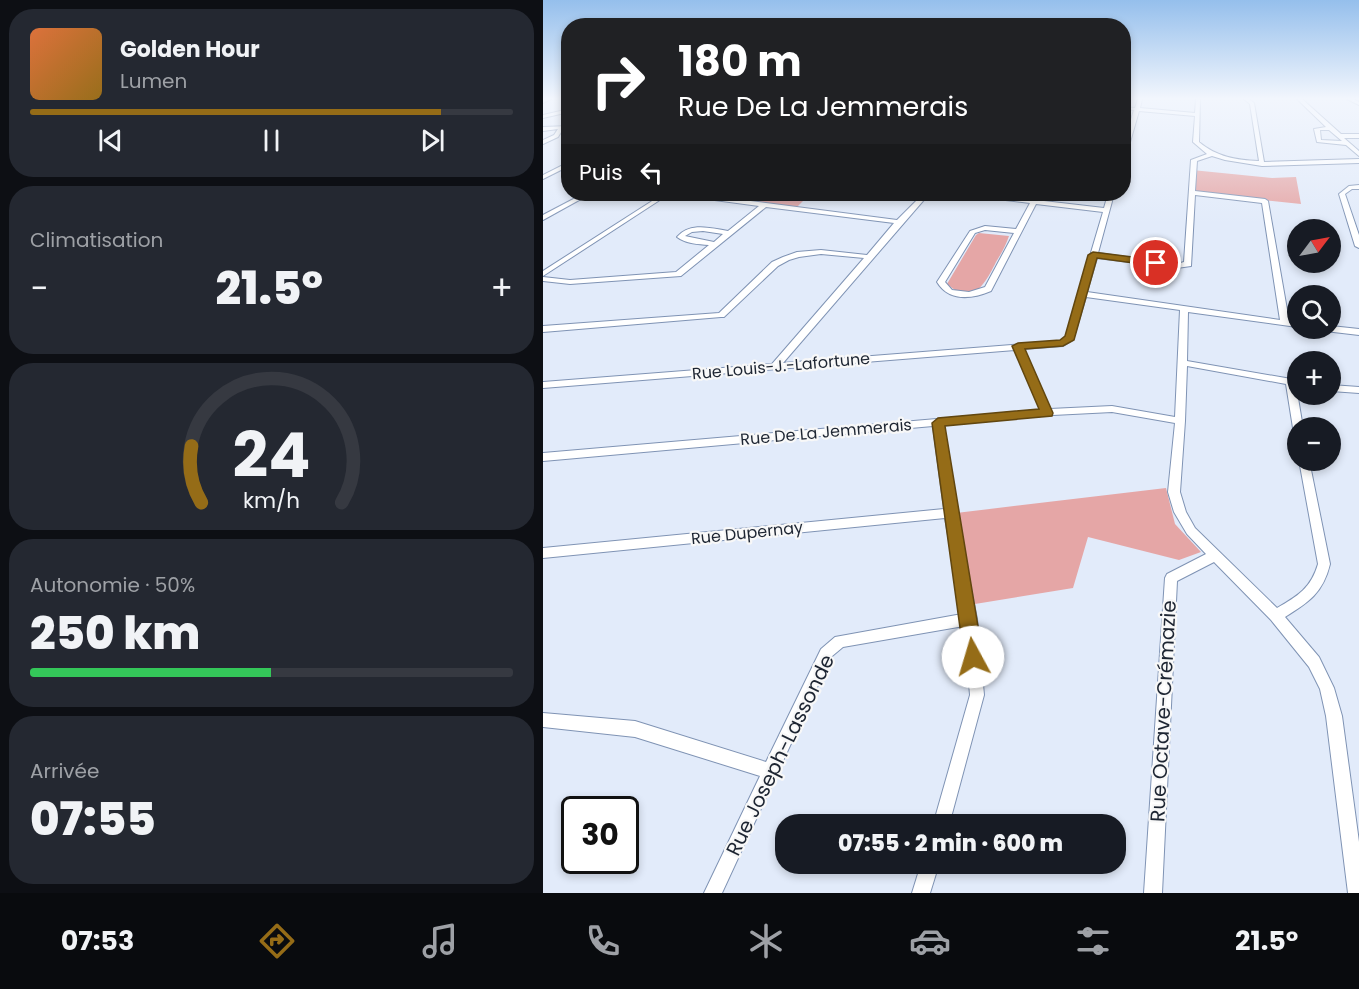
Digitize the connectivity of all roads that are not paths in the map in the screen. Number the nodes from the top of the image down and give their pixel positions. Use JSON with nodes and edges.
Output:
{"nodes":[{"id":1,"x":1196,"y":141,"type":"edge"},
{"id":2,"x":1258,"y":141,"type":"edge"},
{"id":3,"x":1319,"y":141,"type":"edge"},
{"id":4,"x":1346,"y":143,"type":"joint"},
{"id":5,"x":1359,"y":153,"type":"edge"},
{"id":6,"x":1212,"y":154,"type":"junction"},
{"id":7,"x":1359,"y":160,"type":"edge"},
{"id":8,"x":1262,"y":164,"type":"junction"},
{"id":9,"x":561,"y":168,"type":"edge"},
{"id":10,"x":543,"y":177,"type":"edge"},
{"id":11,"x":1359,"y":187,"type":"edge"},
{"id":12,"x":1192,"y":193,"type":"junction"},
{"id":13,"x":574,"y":201,"type":"edge"},
{"id":14,"x":655,"y":201,"type":"edge"},
{"id":15,"x":741,"y":201,"type":"edge"},
{"id":16,"x":919,"y":201,"type":"edge"},
{"id":17,"x":1034,"y":201,"type":"joint"},
{"id":18,"x":1108,"y":201,"type":"edge"},
{"id":19,"x":765,"y":204,"type":"junction"},
{"id":20,"x":1105,"y":210,"type":"junction"},
{"id":21,"x":543,"y":218,"type":"edge"},
{"id":22,"x":899,"y":222,"type":"junction"},
{"id":23,"x":1018,"y":231,"type":"junction"},
{"id":24,"x":729,"y":233,"type":"junction"},
{"id":25,"x":716,"y":244,"type":"junction"},
{"id":26,"x":1359,"y":246,"type":"edge"},
{"id":27,"x":1093,"y":255,"type":"junction"},
{"id":28,"x":869,"y":257,"type":"junction"},
{"id":29,"x":543,"y":274,"type":"edge"},
{"id":30,"x":543,"y":279,"type":"edge"},
{"id":31,"x":1083,"y":294,"type":"junction"},
{"id":32,"x":1184,"y":310,"type":"junction"},
{"id":33,"x":1285,"y":324,"type":"joint"},
{"id":34,"x":543,"y":329,"type":"edge"},
{"id":35,"x":1341,"y":330,"type":"edge"},
{"id":36,"x":1359,"y":332,"type":"edge"},
{"id":37,"x":1018,"y":346,"type":"junction"},
{"id":38,"x":1183,"y":363,"type":"junction"},
{"id":39,"x":776,"y":365,"type":"junction"},
{"id":40,"x":1287,"y":381,"type":"edge"},
{"id":41,"x":543,"y":385,"type":"edge"},
{"id":42,"x":1341,"y":390,"type":"edge"},
{"id":43,"x":1359,"y":390,"type":"edge"},
{"id":44,"x":1047,"y":413,"type":"junction"},
{"id":45,"x":1180,"y":421,"type":"junction"},
{"id":46,"x":938,"y":423,"type":"junction"},
{"id":47,"x":543,"y":457,"type":"edge"},
{"id":48,"x":1306,"y":471,"type":"edge"},
{"id":49,"x":950,"y":513,"type":"junction"},
{"id":50,"x":543,"y":553,"type":"edge"},
{"id":51,"x":1215,"y":555,"type":"junction"},
{"id":52,"x":1276,"y":616,"type":"junction"},
{"id":53,"x":970,"y":619,"type":"junction"},
{"id":54,"x":543,"y":720,"type":"edge"},
{"id":55,"x":769,"y":771,"type":"junction"},
{"id":56,"x":944,"y":814,"type":"edge"},
{"id":57,"x":927,"y":874,"type":"edge"},
{"id":58,"x":713,"y":893,"type":"edge"},
{"id":59,"x":921,"y":893,"type":"edge"},
{"id":60,"x":1153,"y":893,"type":"edge"},
{"id":61,"x":1357,"y":893,"type":"edge"}],
"edges":[{"from":1,"to":6,"type":"street"},
{"from":2,"to":8,"type":"street"},
{"from":3,"to":4,"type":"street"},
{"from":4,"to":5,"type":"street"},
{"from":6,"to":8,"type":"street"},
{"from":6,"to":12,"type":"street"},
{"from":7,"to":8,"type":"street"},
{"from":9,"to":10,"type":"street"},
{"from":11,"to":26,"type":"street"},
{"from":12,"to":27,"type":"street"},
{"from":12,"to":33,"type":"street"},
{"from":13,"to":21,"type":"street"},
{"from":14,"to":29,"type":"street"},
{"from":15,"to":19,"type":"street"},
{"from":16,"to":22,"type":"street"},
{"from":17,"to":20,"type":"street"},
{"from":17,"to":23,"type":"street"},
{"from":18,"to":20,"type":"street"},
{"from":19,"to":22,"type":"street"},
{"from":19,"to":24,"type":"street"},
{"from":20,"to":27,"type":"street"},
{"from":22,"to":28,"type":"street"},
{"from":23,"to":23,"type":"street"},
{"from":24,"to":25,"type":"street"},
{"from":24,"to":25,"type":"street"},
{"from":25,"to":30,"type":"street"},
{"from":27,"to":31,"type":"street"},
{"from":28,"to":34,"type":"street"},
{"from":28,"to":39,"type":"street"},
{"from":31,"to":32,"type":"street"},
{"from":31,"to":37,"type":"street","name":"Rue Louis-J.-Lafortune"},
{"from":32,"to":33,"type":"street"},
{"from":32,"to":38,"type":"street"},
{"from":35,"to":36,"type":"street"},
{"from":37,"to":39,"type":"street","name":"Rue Louis-J.-Lafortune"},
{"from":37,"to":44,"type":"street"},
{"from":38,"to":40,"type":"street"},
{"from":38,"to":45,"type":"street"},
{"from":39,"to":41,"type":"street","name":"Rue Louis-J.-Lafortune"},
{"from":42,"to":43,"type":"street"},
{"from":44,"to":45,"type":"street","name":"Rue De La Jemmerais"},
{"from":44,"to":46,"type":"street","name":"Rue De La Jemmerais"},
{"from":45,"to":51,"type":"street"},
{"from":46,"to":47,"type":"street","name":"Rue De La Jemmerais"},
{"from":46,"to":49,"type":"street"},
{"from":48,"to":52,"type":"street"},
{"from":49,"to":50,"type":"street","name":"Rue Dupernay"},
{"from":49,"to":53,"type":"street"},
{"from":51,"to":52,"type":"street"},
{"from":51,"to":60,"type":"street","name":"Rue Octave-Crémazie"},
{"from":52,"to":61,"type":"street"},
{"from":53,"to":55,"type":"street","name":"Rue Joseph-Lassonde"},
{"from":53,"to":56,"type":"street"},
{"from":54,"to":55,"type":"street"},
{"from":55,"to":58,"type":"street","name":"Rue Joseph-Lassonde"},
{"from":57,"to":59,"type":"street"}]}
